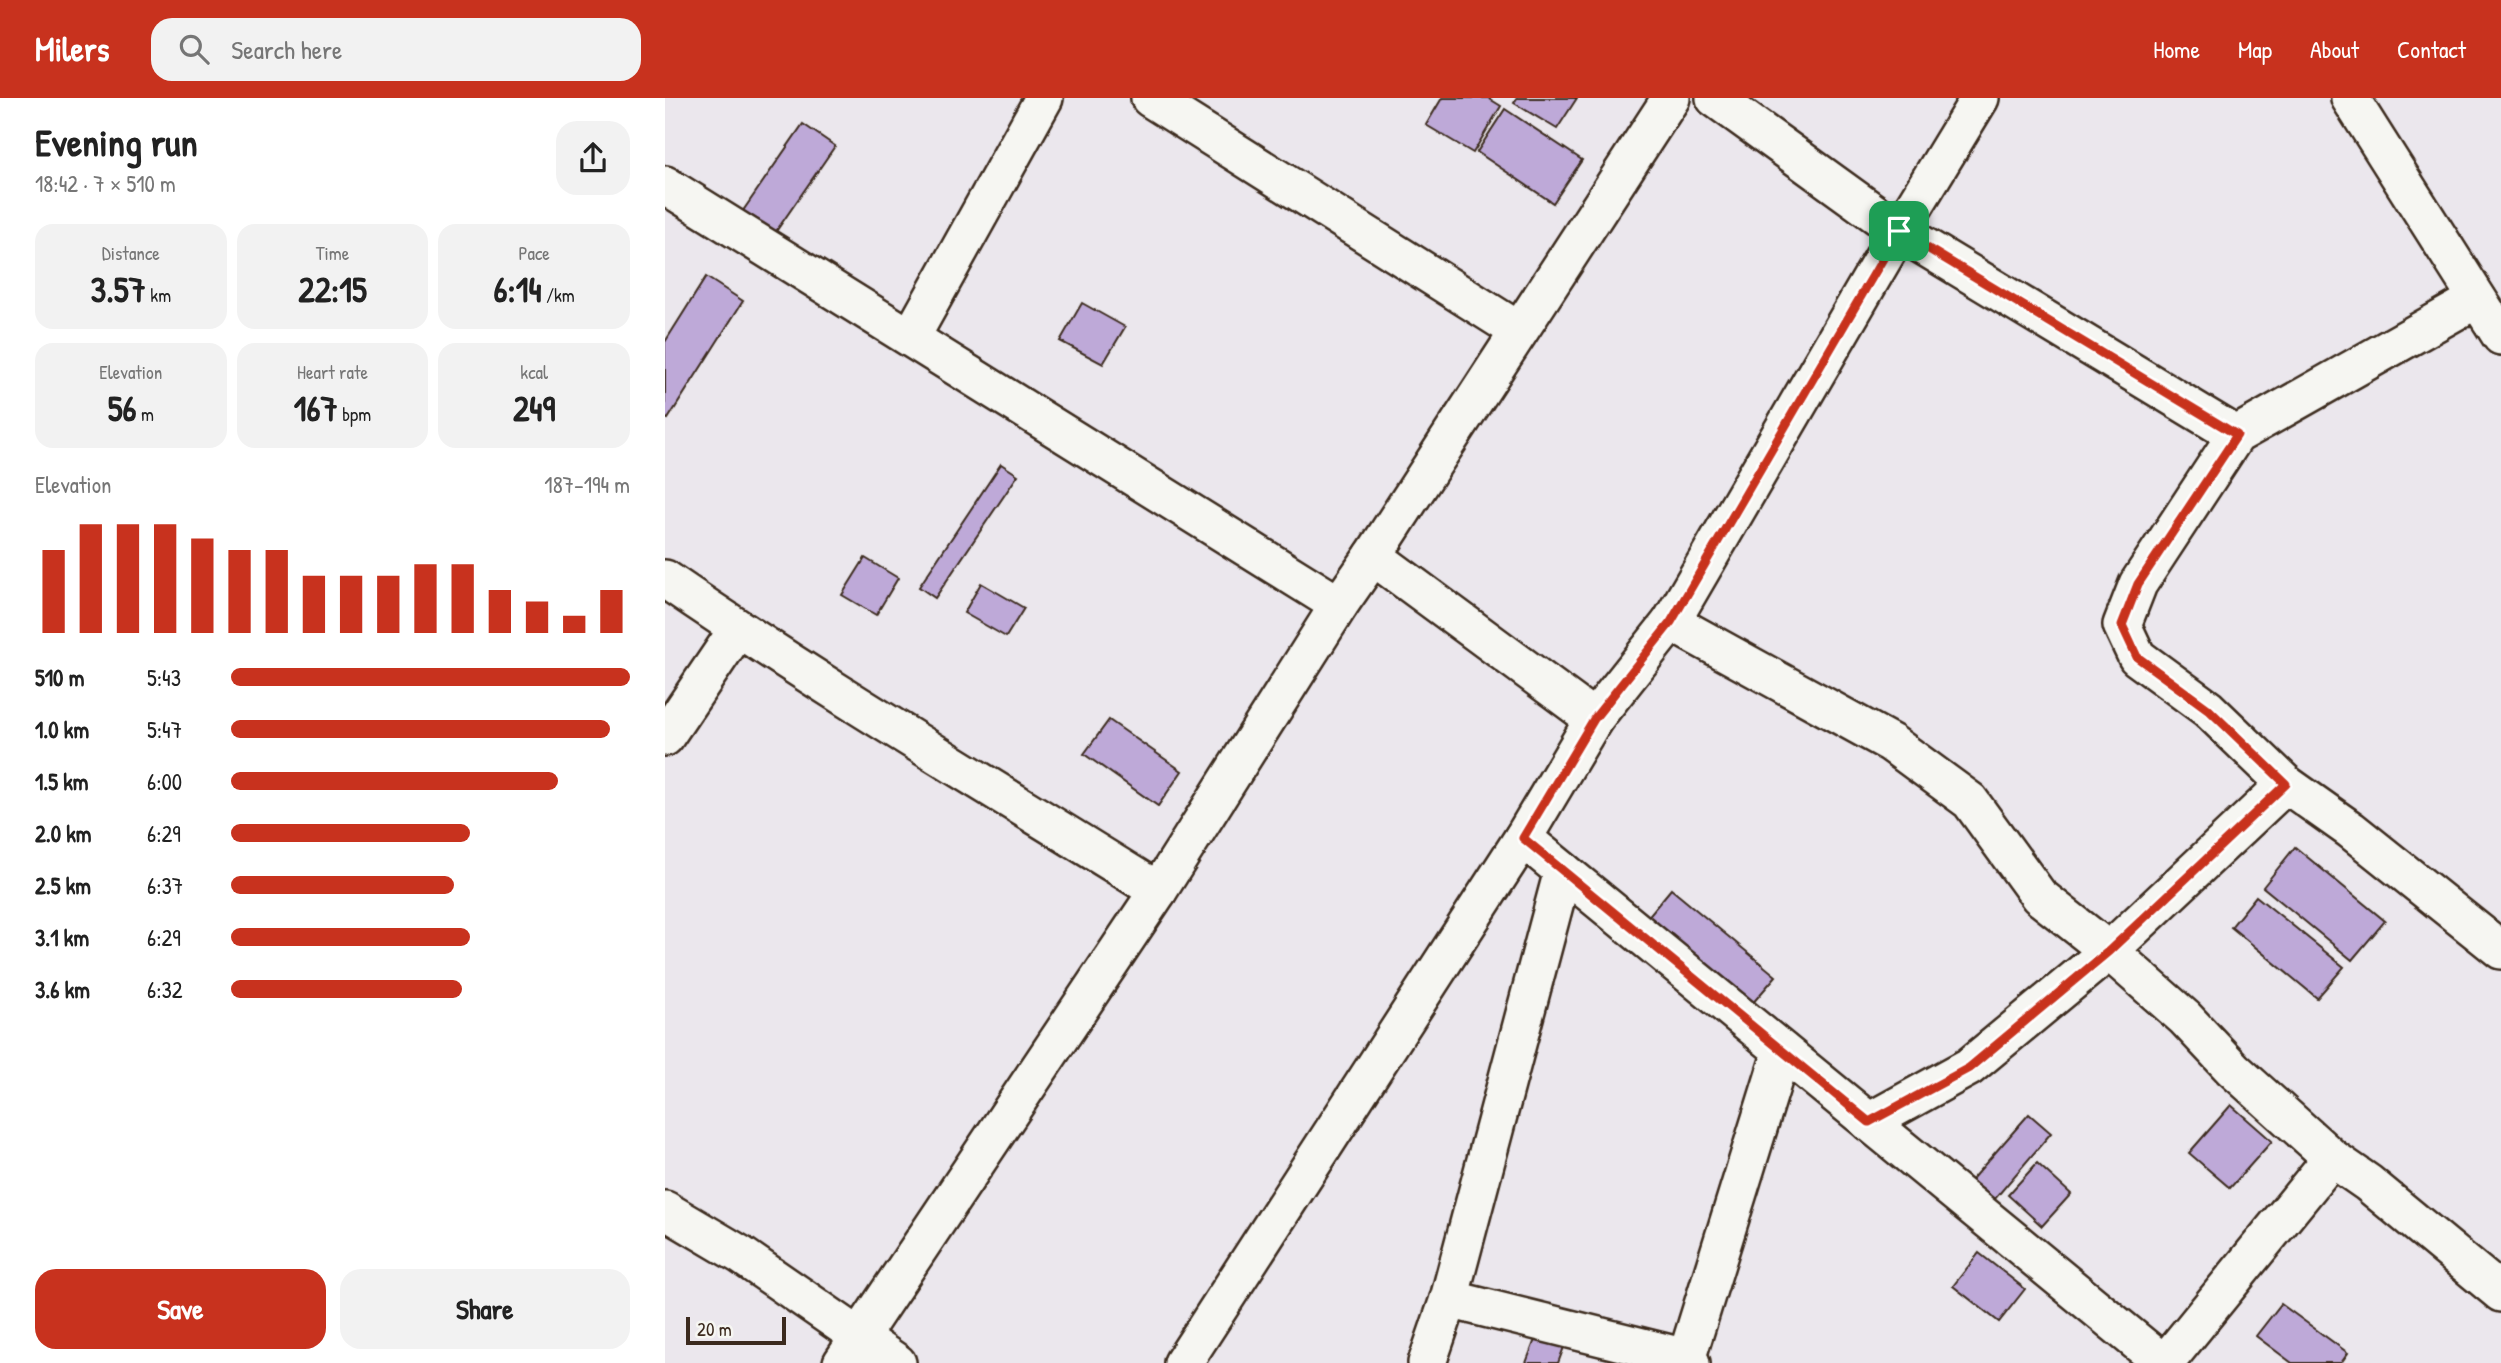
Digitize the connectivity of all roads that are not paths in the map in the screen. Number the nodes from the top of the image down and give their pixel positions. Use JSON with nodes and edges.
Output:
{"nodes":[{"id":1,"x":1044,"y":98,"type":"edge"},
{"id":2,"x":1150,"y":98,"type":"edge"},
{"id":3,"x":1671,"y":98,"type":"edge"},
{"id":4,"x":1715,"y":98,"type":"edge"},
{"id":5,"x":1980,"y":98,"type":"edge"},
{"id":6,"x":2350,"y":98,"type":"edge"},
{"id":7,"x":665,"y":185,"type":"edge"},
{"id":8,"x":1899,"y":231,"type":"junction"},
{"id":9,"x":2477,"y":299,"type":"junction"},
{"id":10,"x":1519,"y":331,"type":"junction"},
{"id":11,"x":2501,"y":336,"type":"edge"},
{"id":12,"x":911,"y":337,"type":"junction"},
{"id":13,"x":2237,"y":435,"type":"junction"},
{"id":14,"x":1373,"y":556,"type":"junction"},
{"id":15,"x":665,"y":579,"type":"edge"},
{"id":16,"x":1339,"y":604,"type":"junction"},
{"id":17,"x":1671,"y":622,"type":"junction"},
{"id":18,"x":738,"y":629,"type":"junction"},
{"id":19,"x":1594,"y":719,"type":"junction"},
{"id":20,"x":665,"y":737,"type":"edge"},
{"id":21,"x":2286,"y":784,"type":"junction"},
{"id":22,"x":1523,"y":838,"type":"junction"},
{"id":23,"x":1563,"y":871,"type":"junction"},
{"id":24,"x":1158,"y":891,"type":"junction"},
{"id":25,"x":2501,"y":950,"type":"edge"},
{"id":26,"x":2109,"y":951,"type":"junction"},
{"id":27,"x":1782,"y":1051,"type":"junction"},
{"id":28,"x":1869,"y":1122,"type":"junction"},
{"id":29,"x":2332,"y":1158,"type":"junction"},
{"id":30,"x":665,"y":1210,"type":"edge"},
{"id":31,"x":2501,"y":1293,"type":"edge"},
{"id":32,"x":1449,"y":1299,"type":"junction"},
{"id":33,"x":850,"y":1350,"type":"edge"},
{"id":34,"x":1687,"y":1362,"type":"edge"},
{"id":35,"x":897,"y":1363,"type":"edge"},
{"id":36,"x":1183,"y":1363,"type":"edge"},
{"id":37,"x":1427,"y":1363,"type":"edge"},
{"id":38,"x":2164,"y":1363,"type":"edge"}],
"edges":[{"from":1,"to":12,"type":"street"},
{"from":2,"to":10,"type":"street"},
{"from":3,"to":10,"type":"street"},
{"from":4,"to":8,"type":"street"},
{"from":5,"to":8,"type":"street"},
{"from":6,"to":9,"type":"street"},
{"from":7,"to":12,"type":"street"},
{"from":8,"to":13,"type":"street"},
{"from":8,"to":17,"type":"street"},
{"from":9,"to":11,"type":"street"},
{"from":9,"to":13,"type":"street"},
{"from":10,"to":14,"type":"street"},
{"from":12,"to":16,"type":"street"},
{"from":13,"to":21,"type":"street"},
{"from":14,"to":16,"type":"street"},
{"from":14,"to":19,"type":"street"},
{"from":15,"to":18,"type":"street"},
{"from":16,"to":24,"type":"street"},
{"from":17,"to":19,"type":"street"},
{"from":17,"to":26,"type":"street"},
{"from":18,"to":20,"type":"street"},
{"from":18,"to":24,"type":"street"},
{"from":19,"to":22,"type":"street"},
{"from":21,"to":25,"type":"street"},
{"from":21,"to":26,"type":"street"},
{"from":22,"to":23,"type":"street"},
{"from":22,"to":36,"type":"street"},
{"from":23,"to":27,"type":"street"},
{"from":23,"to":32,"type":"street"},
{"from":24,"to":33,"type":"street"},
{"from":26,"to":28,"type":"street"},
{"from":26,"to":29,"type":"street"},
{"from":27,"to":28,"type":"street"},
{"from":27,"to":34,"type":"street"},
{"from":28,"to":38,"type":"street"},
{"from":29,"to":31,"type":"street"},
{"from":29,"to":38,"type":"street"},
{"from":30,"to":33,"type":"street"},
{"from":32,"to":34,"type":"street"},
{"from":32,"to":37,"type":"street"},
{"from":33,"to":35,"type":"street"}]}
